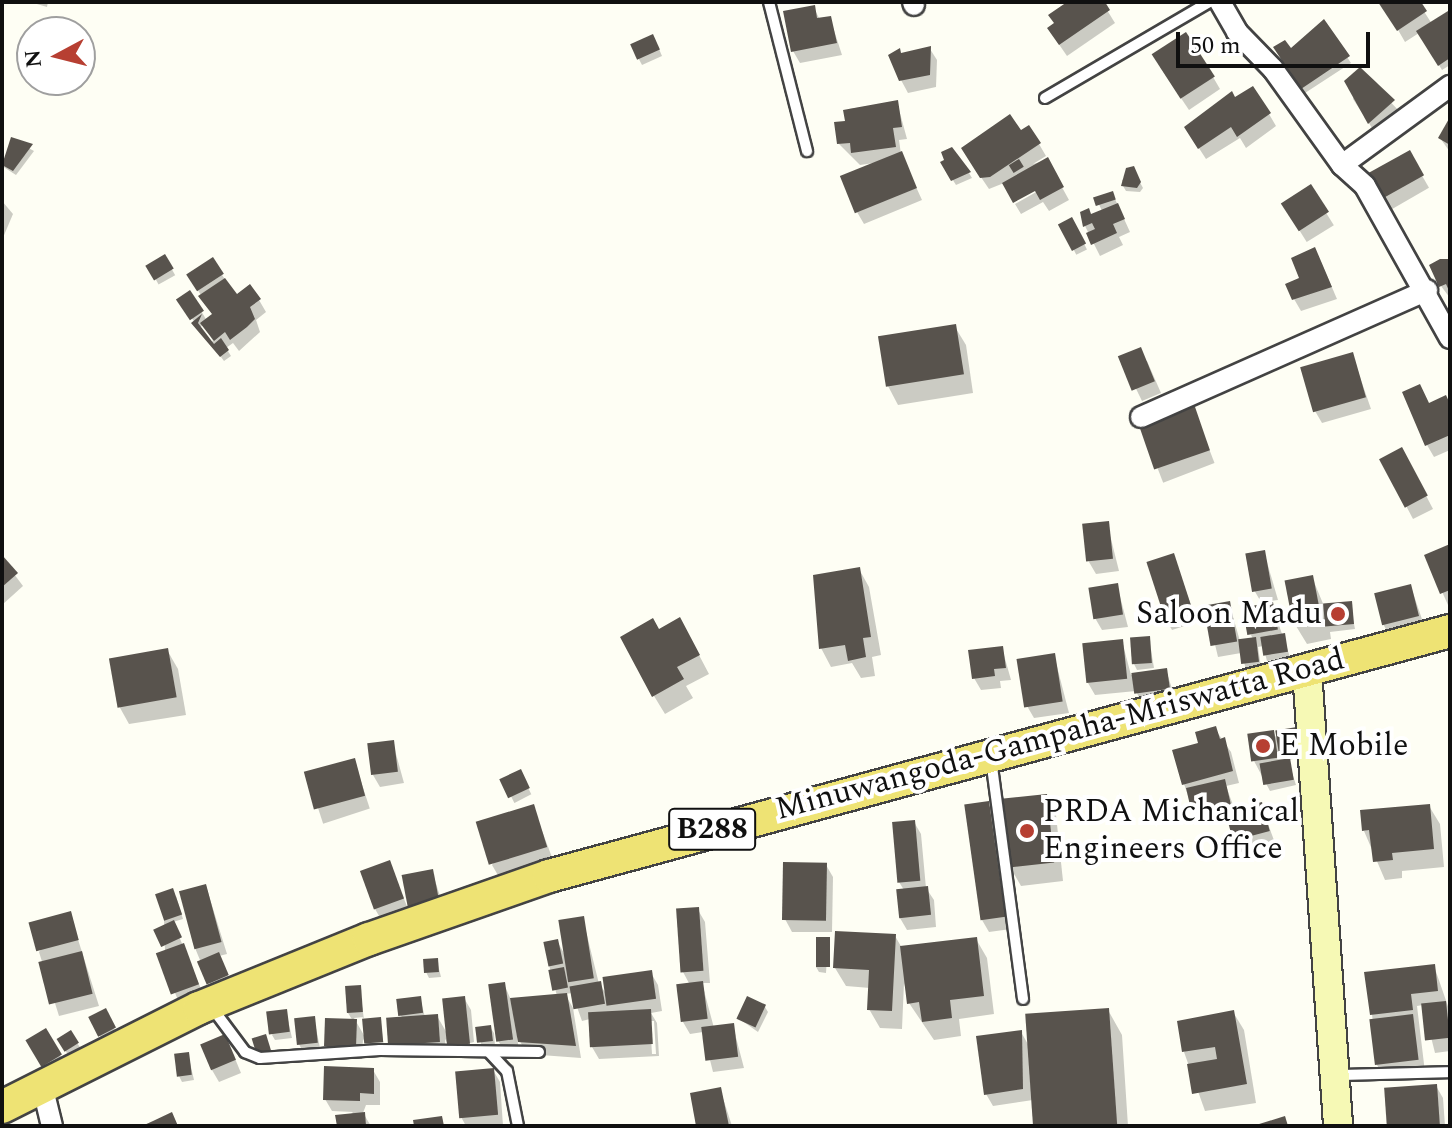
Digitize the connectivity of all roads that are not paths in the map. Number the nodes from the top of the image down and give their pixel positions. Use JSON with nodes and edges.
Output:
{"nodes":[{"id":1,"x":769,"y":2,"type":"edge"},
{"id":2,"x":1209,"y":2,"type":"edge"},
{"id":3,"x":1220,"y":2,"type":"edge"},
{"id":4,"x":1450,"y":86,"type":"edge"},
{"id":5,"x":1045,"y":98,"type":"dead end"},
{"id":6,"x":807,"y":151,"type":"dead end"},
{"id":7,"x":1342,"y":165,"type":"junction"},
{"id":8,"x":1427,"y":290,"type":"junction"},
{"id":9,"x":1450,"y":338,"type":"edge"},
{"id":10,"x":1141,"y":417,"type":"dead end"},
{"id":11,"x":1450,"y":631,"type":"edge"},
{"id":12,"x":1307,"y":670,"type":"junction"},
{"id":13,"x":990,"y":753,"type":"junction"},
{"id":14,"x":1023,"y":999,"type":"dead end"},
{"id":15,"x":209,"y":1004,"type":"junction"},
{"id":16,"x":489,"y":1052,"type":"junction"},
{"id":17,"x":539,"y":1052,"type":"dead end"},
{"id":18,"x":1450,"y":1072,"type":"edge"},
{"id":19,"x":1335,"y":1075,"type":"junction"},
{"id":20,"x":42,"y":1085,"type":"junction"},
{"id":21,"x":4,"y":1101,"type":"edge"},
{"id":22,"x":52,"y":1126,"type":"edge"},
{"id":23,"x":518,"y":1126,"type":"edge"},
{"id":24,"x":1338,"y":1126,"type":"edge"}],
"edges":[{"from":1,"to":6,"type":"lane"},
{"from":2,"to":5,"type":"lane"},
{"from":3,"to":7,"type":"street"},
{"from":4,"to":7,"type":"street"},
{"from":7,"to":8,"type":"street"},
{"from":8,"to":9,"type":"street"},
{"from":8,"to":10,"type":"street"},
{"from":11,"to":12,"type":"main road","name":"Minuwangoda-Gampaha-Mriswatta Road","number":"B288"},
{"from":12,"to":13,"type":"main road","name":"Minuwangoda-Gampaha-Mriswatta Road","number":"B288"},
{"from":12,"to":19,"type":"street"},
{"from":13,"to":14,"type":"lane"},
{"from":13,"to":15,"type":"main road","name":"Minuwangoda-Gampaha-Mriswatta Road","number":"B288"},
{"from":15,"to":16,"type":"lane"},
{"from":15,"to":20,"type":"main road","name":"Minuwangoda-Gampaha-Mriswatta Road","number":"B288"},
{"from":16,"to":17,"type":"lane"},
{"from":16,"to":23,"type":"lane"},
{"from":18,"to":19,"type":"lane"},
{"from":19,"to":24,"type":"street"},
{"from":20,"to":21,"type":"main road","name":"Minuwangoda-Gampaha-Mriswatta Road","number":"B288"},
{"from":20,"to":22,"type":"street"}]}
